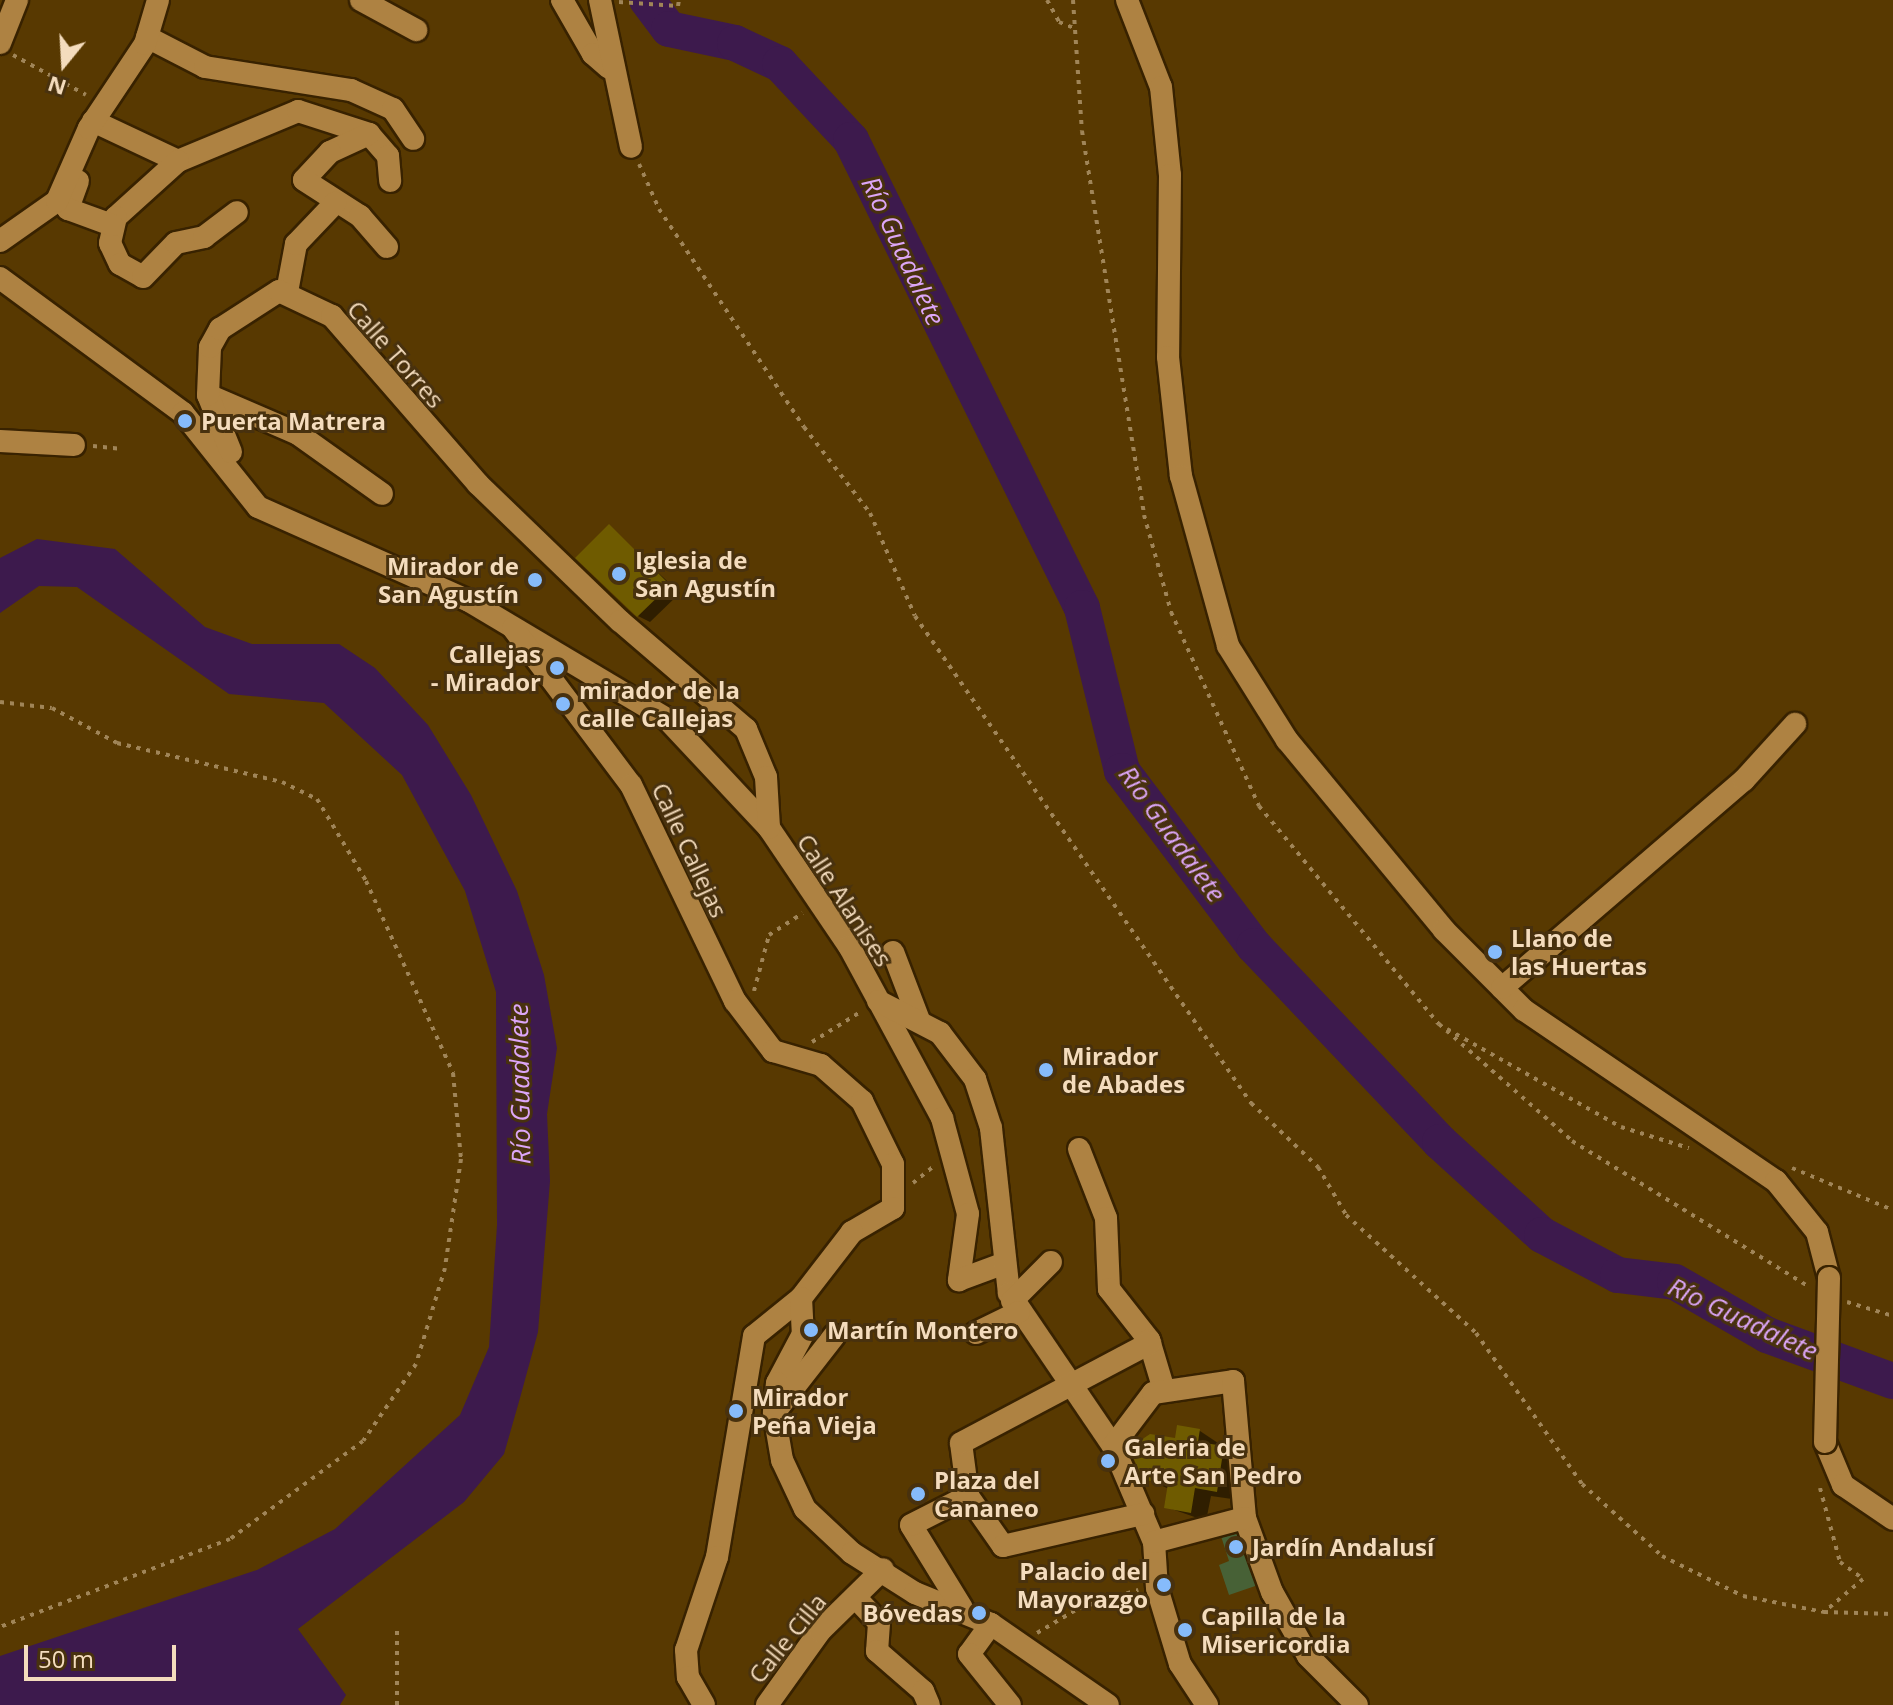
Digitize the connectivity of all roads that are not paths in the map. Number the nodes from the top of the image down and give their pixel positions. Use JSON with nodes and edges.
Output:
{"nodes":[{"id":1,"x":17,"y":0,"type":"edge"},
{"id":2,"x":158,"y":0,"type":"edge"},
{"id":3,"x":361,"y":0,"type":"edge"},
{"id":4,"x":562,"y":0,"type":"edge"},
{"id":5,"x":600,"y":0,"type":"edge"},
{"id":6,"x":1127,"y":0,"type":"edge"},
{"id":7,"x":416,"y":30,"type":"dead end"},
{"id":8,"x":147,"y":37,"type":"junction"},
{"id":9,"x":0,"y":46,"type":"edge"},
{"id":10,"x":609,"y":68,"type":"junction"},
{"id":11,"x":357,"y":92,"type":"junction"},
{"id":12,"x":99,"y":113,"type":"junction"},
{"id":13,"x":306,"y":113,"type":"junction"},
{"id":14,"x":369,"y":134,"type":"junction"},
{"id":15,"x":413,"y":139,"type":"dead end"},
{"id":16,"x":631,"y":147,"type":"road end"},
{"id":17,"x":178,"y":161,"type":"junction"},
{"id":18,"x":74,"y":163,"type":"junction"},
{"id":19,"x":390,"y":181,"type":"dead end"},
{"id":20,"x":335,"y":203,"type":"junction"},
{"id":21,"x":237,"y":212,"type":"dead end"},
{"id":22,"x":111,"y":234,"type":"junction"},
{"id":23,"x":0,"y":241,"type":"edge"},
{"id":24,"x":387,"y":247,"type":"dead end"},
{"id":25,"x":0,"y":278,"type":"edge"},
{"id":26,"x":287,"y":292,"type":"junction"},
{"id":27,"x":208,"y":395,"type":"junction"},
{"id":28,"x":0,"y":441,"type":"edge"},
{"id":29,"x":74,"y":445,"type":"road end"},
{"id":30,"x":238,"y":483,"type":"junction"},
{"id":31,"x":382,"y":494,"type":"dead end"},
{"id":32,"x":508,"y":622,"type":"junction"},
{"id":33,"x":1795,"y":724,"type":"dead end"},
{"id":34,"x":769,"y":828,"type":"junction"},
{"id":35,"x":893,"y":952,"type":"dead end"},
{"id":36,"x":1502,"y":988,"type":"junction"},
{"id":37,"x":878,"y":1001,"type":"junction"},
{"id":38,"x":919,"y":1020,"type":"junction"},
{"id":39,"x":1079,"y":1149,"type":"dead end"},
{"id":40,"x":1051,"y":1262,"type":"dead end"},
{"id":41,"x":1005,"y":1263,"type":"junction"},
{"id":42,"x":801,"y":1298,"type":"junction"},
{"id":43,"x":1016,"y":1306,"type":"junction"},
{"id":44,"x":976,"y":1333,"type":"dead end"},
{"id":45,"x":834,"y":1336,"type":"dead end"},
{"id":46,"x":1150,"y":1343,"type":"junction"},
{"id":47,"x":1069,"y":1389,"type":"junction"},
{"id":48,"x":1164,"y":1390,"type":"junction"},
{"id":49,"x":774,"y":1413,"type":"junction"},
{"id":50,"x":1113,"y":1446,"type":"junction"},
{"id":51,"x":968,"y":1496,"type":"junction"},
{"id":52,"x":1143,"y":1514,"type":"junction"},
{"id":53,"x":1245,"y":1518,"type":"junction"},
{"id":54,"x":1893,"y":1519,"type":"edge"},
{"id":55,"x":1154,"y":1542,"type":"junction"},
{"id":56,"x":883,"y":1569,"type":"junction"},
{"id":57,"x":855,"y":1597,"type":"junction"},
{"id":58,"x":962,"y":1608,"type":"junction"},
{"id":59,"x":991,"y":1624,"type":"junction"},
{"id":60,"x":704,"y":1705,"type":"edge"},
{"id":61,"x":767,"y":1705,"type":"edge"},
{"id":62,"x":929,"y":1705,"type":"edge"},
{"id":63,"x":1010,"y":1705,"type":"edge"},
{"id":64,"x":1108,"y":1705,"type":"edge"},
{"id":65,"x":1207,"y":1705,"type":"edge"},
{"id":66,"x":1357,"y":1705,"type":"edge"}],
"edges":[{"from":1,"to":9,"type":"street"},
{"from":2,"to":8,"type":"street"},
{"from":3,"to":7,"type":"street"},
{"from":4,"to":10,"type":"street"},
{"from":5,"to":10,"type":"street"},
{"from":6,"to":36,"type":"street"},
{"from":8,"to":11,"type":"street"},
{"from":8,"to":12,"type":"street"},
{"from":10,"to":16,"type":"street"},
{"from":11,"to":13,"type":"street"},
{"from":11,"to":15,"type":"street"},
{"from":12,"to":17,"type":"street"},
{"from":12,"to":18,"type":"street"},
{"from":13,"to":14,"type":"street"},
{"from":13,"to":17,"type":"street"},
{"from":14,"to":19,"type":"street"},
{"from":14,"to":20,"type":"street"},
{"from":17,"to":22,"type":"street"},
{"from":18,"to":22,"type":"street"},
{"from":18,"to":23,"type":"street"},
{"from":20,"to":24,"type":"street"},
{"from":20,"to":26,"type":"street"},
{"from":21,"to":22,"type":"street"},
{"from":25,"to":30,"type":"street","name":"Calle Callejas"},
{"from":26,"to":27,"type":"street"},
{"from":26,"to":34,"type":"street","name":"Calle Torres"},
{"from":27,"to":30,"type":"street"},
{"from":27,"to":31,"type":"street"},
{"from":28,"to":29,"type":"street"},
{"from":30,"to":32,"type":"street","name":"Calle Callejas"},
{"from":32,"to":34,"type":"street","name":"Calle Alanises"},
{"from":32,"to":42,"type":"street","name":"Calle Callejas"},
{"from":33,"to":36,"type":"street"},
{"from":34,"to":37,"type":"street","name":"Calle Alanises"},
{"from":35,"to":38,"type":"street"},
{"from":36,"to":54,"type":"street","bridge":true},
{"from":37,"to":38,"type":"street"},
{"from":37,"to":41,"type":"street","name":"Calle Alanises"},
{"from":38,"to":41,"type":"street"},
{"from":39,"to":46,"type":"street"},
{"from":40,"to":43,"type":"street"},
{"from":41,"to":43,"type":"street"},
{"from":42,"to":49,"type":"street"},
{"from":42,"to":60,"type":"street"},
{"from":43,"to":44,"type":"street"},
{"from":43,"to":47,"type":"street"},
{"from":45,"to":49,"type":"street"},
{"from":46,"to":47,"type":"street"},
{"from":46,"to":48,"type":"street"},
{"from":47,"to":50,"type":"street"},
{"from":47,"to":51,"type":"street"},
{"from":48,"to":50,"type":"street"},
{"from":48,"to":53,"type":"street"},
{"from":49,"to":56,"type":"street"},
{"from":50,"to":52,"type":"street"},
{"from":51,"to":52,"type":"street"},
{"from":51,"to":58,"type":"street"},
{"from":52,"to":55,"type":"street"},
{"from":53,"to":55,"type":"street"},
{"from":53,"to":66,"type":"street"},
{"from":55,"to":65,"type":"street"},
{"from":56,"to":57,"type":"street","name":"Calle Cilla"},
{"from":56,"to":58,"type":"street"},
{"from":57,"to":61,"type":"street","name":"Calle Cilla"},
{"from":57,"to":62,"type":"street"},
{"from":58,"to":59,"type":"street"},
{"from":59,"to":63,"type":"street"},
{"from":59,"to":64,"type":"street"}]}
